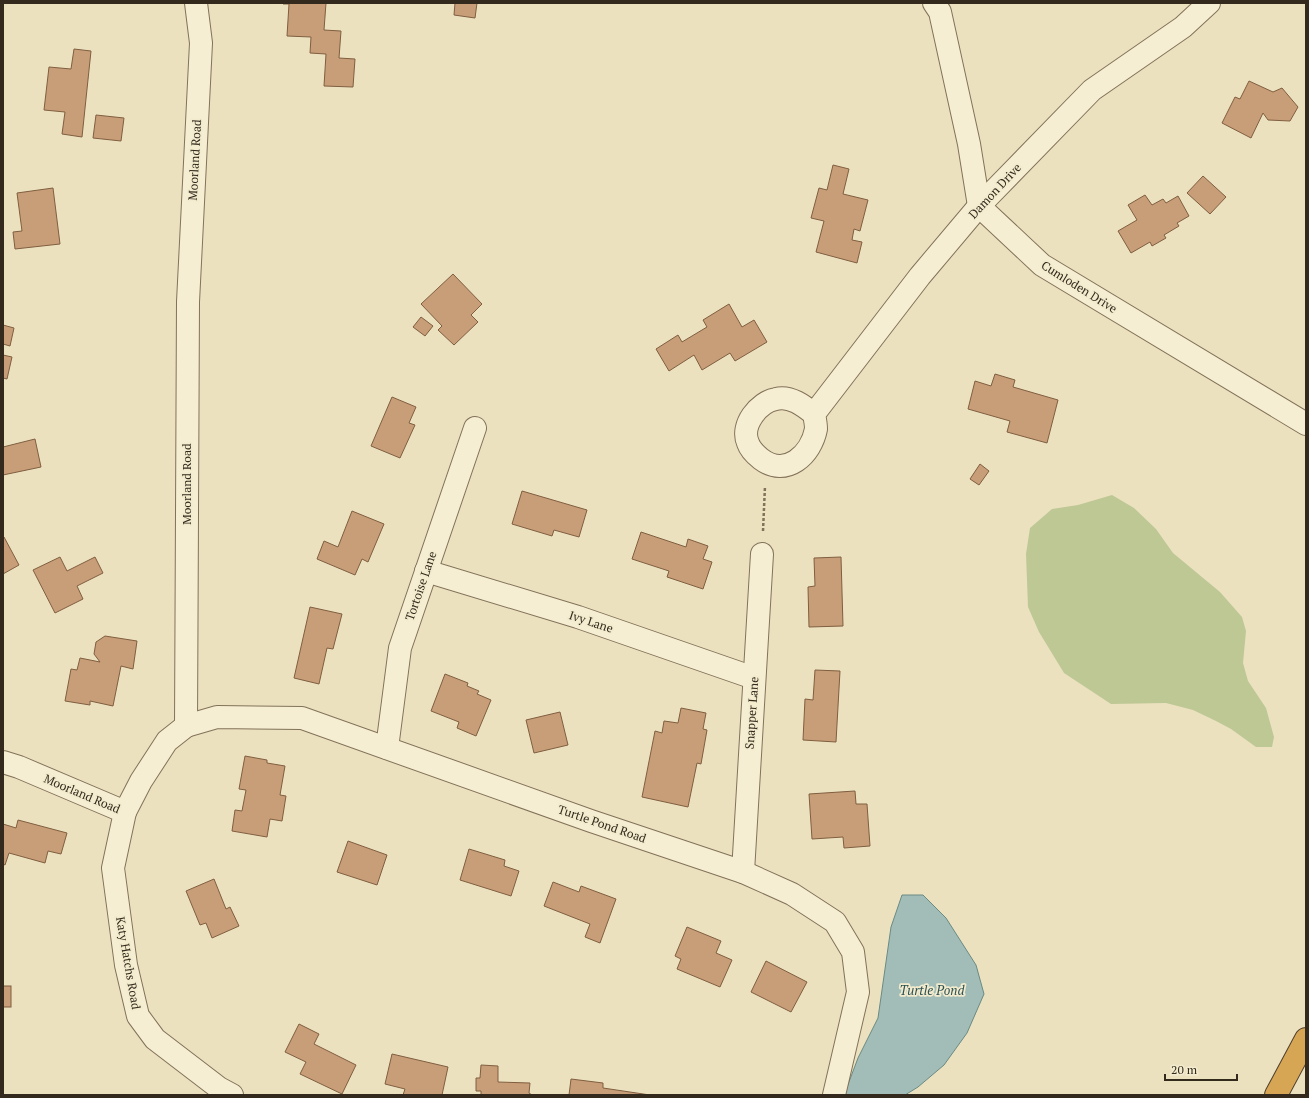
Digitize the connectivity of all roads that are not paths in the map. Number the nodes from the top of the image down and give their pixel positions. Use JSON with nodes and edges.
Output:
{"nodes":[{"id":1,"x":196,"y":3,"type":"edge"},
{"id":2,"x":934,"y":3,"type":"edge"},
{"id":3,"x":1209,"y":3,"type":"edge"},
{"id":4,"x":979,"y":206,"type":"junction"},
{"id":5,"x":814,"y":414,"type":"junction"},
{"id":6,"x":1306,"y":424,"type":"edge"},
{"id":7,"x":475,"y":428,"type":"dead end"},
{"id":8,"x":762,"y":554,"type":"road end"},
{"id":9,"x":426,"y":571,"type":"junction"},
{"id":10,"x":754,"y":678,"type":"junction"},
{"id":11,"x":186,"y":726,"type":"junction"},
{"id":12,"x":387,"y":748,"type":"junction"},
{"id":13,"x":3,"y":762,"type":"edge"},
{"id":14,"x":125,"y":812,"type":"junction"},
{"id":15,"x":743,"y":872,"type":"junction"},
{"id":16,"x":1306,"y":1039,"type":"edge"},
{"id":17,"x":232,"y":1095,"type":"edge"},
{"id":18,"x":834,"y":1095,"type":"edge"},
{"id":19,"x":1276,"y":1095,"type":"edge"}],
"edges":[{"from":1,"to":11,"type":"street","name":"Moorland Road"},
{"from":2,"to":4,"type":"street"},
{"from":3,"to":4,"type":"street","name":"Damon Drive"},
{"from":4,"to":5,"type":"street","name":"Damon Drive"},
{"from":4,"to":6,"type":"street","name":"Cumloden Drive"},
{"from":5,"to":5,"type":"street"},
{"from":7,"to":9,"type":"street","name":"Tortoise Lane"},
{"from":8,"to":10,"type":"street","name":"Snapper Lane"},
{"from":9,"to":10,"type":"street","name":"Ivy Lane"},
{"from":9,"to":12,"type":"street","name":"Tortoise Lane"},
{"from":10,"to":15,"type":"street","name":"Snapper Lane"},
{"from":11,"to":12,"type":"street","name":"Turtle Pond Road"},
{"from":11,"to":14,"type":"street","name":"Moorland Road"},
{"from":12,"to":15,"type":"street","name":"Turtle Pond Road"},
{"from":13,"to":14,"type":"street","name":"Moorland Road"},
{"from":14,"to":17,"type":"street","name":"Katy Hatchs Road"},
{"from":15,"to":18,"type":"street","name":"Turtle Pond Road"},
{"from":16,"to":19,"type":"highway"}]}
